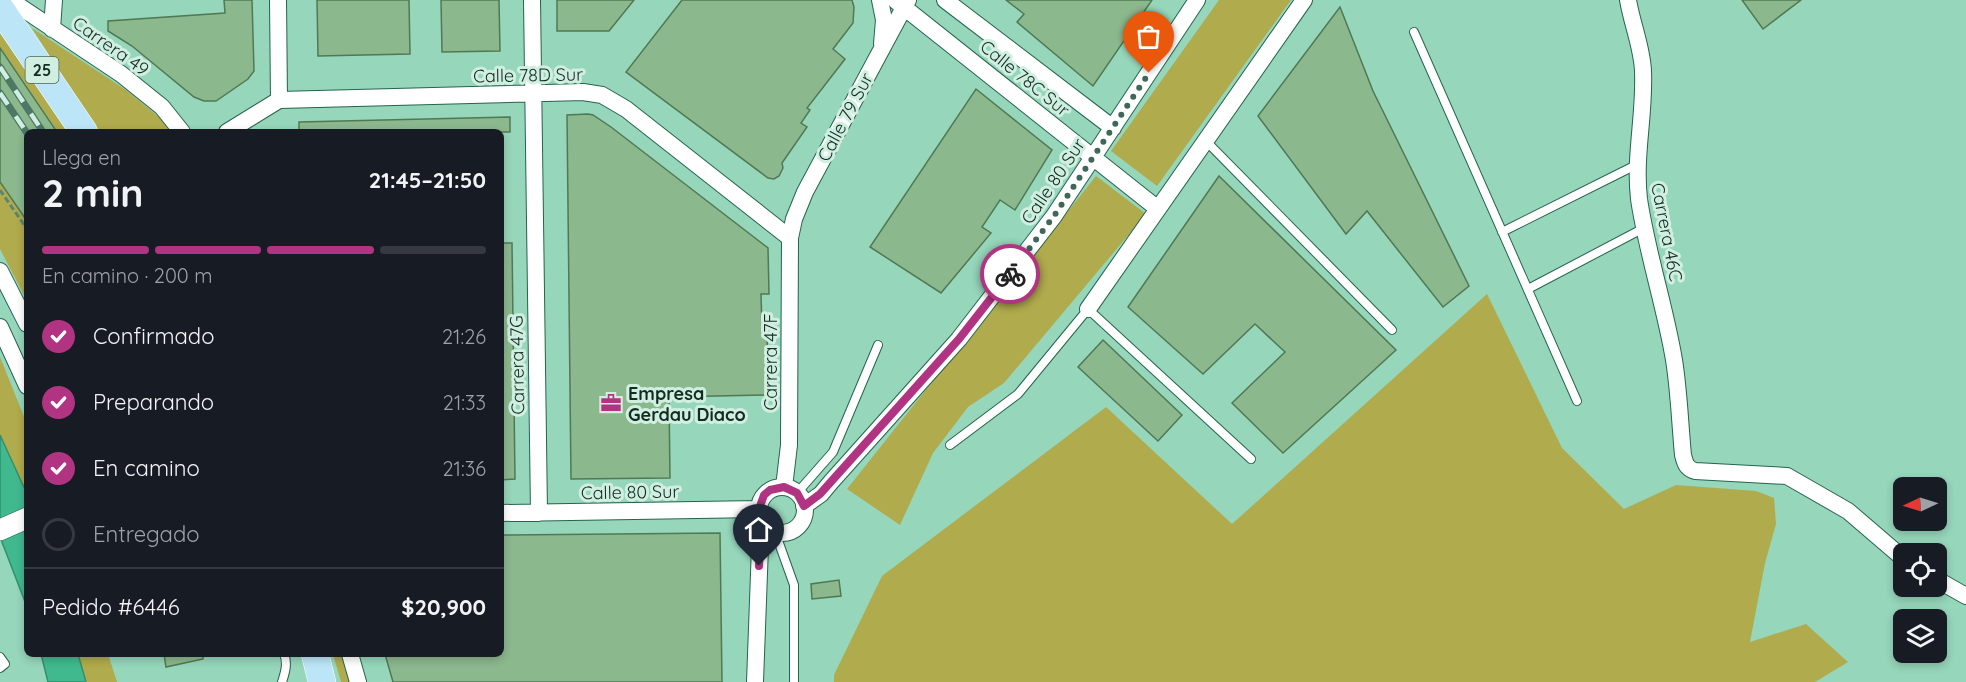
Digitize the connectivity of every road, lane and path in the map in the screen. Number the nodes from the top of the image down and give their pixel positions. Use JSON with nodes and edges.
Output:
{"nodes":[{"id":1,"x":10,"y":0,"type":"edge"},
{"id":2,"x":26,"y":0,"type":"edge"},
{"id":3,"x":54,"y":0,"type":"edge"},
{"id":4,"x":278,"y":0,"type":"edge"},
{"id":5,"x":532,"y":0,"type":"edge"},
{"id":6,"x":880,"y":0,"type":"edge"},
{"id":7,"x":945,"y":0,"type":"edge"},
{"id":8,"x":1197,"y":0,"type":"edge"},
{"id":9,"x":1304,"y":0,"type":"edge"},
{"id":10,"x":1628,"y":0,"type":"edge"},
{"id":11,"x":903,"y":2,"type":"edge"},
{"id":12,"x":0,"y":8,"type":"edge"},
{"id":13,"x":52,"y":29,"type":"junction"},
{"id":14,"x":1414,"y":32,"type":"dead end"},
{"id":15,"x":882,"y":48,"type":"junction"},
{"id":16,"x":534,"y":93,"type":"junction"},
{"id":17,"x":279,"y":100,"type":"junction"},
{"id":18,"x":1113,"y":128,"type":"junction"},
{"id":19,"x":82,"y":129,"type":"edge"},
{"id":20,"x":180,"y":129,"type":"edge"},
{"id":21,"x":232,"y":129,"type":"edge"},
{"id":22,"x":1206,"y":141,"type":"junction"},
{"id":23,"x":1093,"y":157,"type":"junction"},
{"id":24,"x":1636,"y":165,"type":"junction"},
{"id":25,"x":0,"y":190,"type":"edge"},
{"id":26,"x":1158,"y":209,"type":"junction"},
{"id":27,"x":24,"y":225,"type":"edge"},
{"id":28,"x":1644,"y":228,"type":"junction"},
{"id":29,"x":1502,"y":232,"type":"junction"},
{"id":30,"x":790,"y":238,"type":"junction"},
{"id":31,"x":0,"y":271,"type":"edge"},
{"id":32,"x":1528,"y":289,"type":"junction"},
{"id":33,"x":1088,"y":309,"type":"junction"},
{"id":34,"x":24,"y":318,"type":"edge"},
{"id":35,"x":0,"y":327,"type":"edge"},
{"id":36,"x":1392,"y":330,"type":"dead end"},
{"id":37,"x":878,"y":345,"type":"dead end"},
{"id":38,"x":24,"y":379,"type":"edge"},
{"id":39,"x":1577,"y":401,"type":"dead end"},
{"id":40,"x":950,"y":445,"type":"dead end"},
{"id":41,"x":1251,"y":459,"type":"dead end"},
{"id":42,"x":795,"y":495,"type":"junction"},
{"id":43,"x":504,"y":513,"type":"edge"},
{"id":44,"x":539,"y":513,"type":"junction"},
{"id":45,"x":760,"y":514,"type":"junction"},
{"id":46,"x":24,"y":519,"type":"edge"},
{"id":47,"x":0,"y":530,"type":"edge"},
{"id":48,"x":775,"y":532,"type":"junction"},
{"id":49,"x":1893,"y":550,"type":"edge"},
{"id":50,"x":1947,"y":585,"type":"edge"},
{"id":51,"x":1966,"y":596,"type":"edge"},
{"id":52,"x":0,"y":657,"type":"edge"},
{"id":53,"x":284,"y":657,"type":"edge"},
{"id":54,"x":316,"y":657,"type":"edge"},
{"id":55,"x":351,"y":657,"type":"edge"},
{"id":56,"x":0,"y":668,"type":"edge"},
{"id":57,"x":282,"y":682,"type":"edge"},
{"id":58,"x":322,"y":682,"type":"edge"},
{"id":59,"x":358,"y":682,"type":"edge"},
{"id":60,"x":755,"y":682,"type":"edge"},
{"id":61,"x":794,"y":682,"type":"edge"}],
"edges":[{"from":1,"to":13,"type":"street","name":"Carrera 49"},
{"from":2,"to":13,"type":"street"},
{"from":3,"to":13,"type":"street"},
{"from":4,"to":17,"type":"street"},
{"from":5,"to":16,"type":"street","name":"Carrera 47G"},
{"from":6,"to":15,"type":"street"},
{"from":7,"to":18,"type":"street","name":"Calle 78C Sur"},
{"from":8,"to":18,"type":"street","name":"Calle 80 Sur"},
{"from":9,"to":22,"type":"street"},
{"from":10,"to":24,"type":"street","name":"Carrera 46C"},
{"from":11,"to":15,"type":"street","name":"Calle 79 Sur"},
{"from":11,"to":23,"type":"street","name":"Calle 78C Sur"},
{"from":12,"to":19,"type":"highway","number":"25"},
{"from":13,"to":20,"type":"street","name":"Carrera 49"},
{"from":14,"to":29,"type":"lane"},
{"from":15,"to":30,"type":"street","name":"Calle 79 Sur"},
{"from":16,"to":17,"type":"street","name":"Calle 78D Sur"},
{"from":16,"to":30,"type":"street","name":"Calle 78D Sur"},
{"from":16,"to":44,"type":"street","name":"Carrera 47G"},
{"from":17,"to":21,"type":"street"},
{"from":18,"to":23,"type":"street","name":"Calle 80 Sur"},
{"from":22,"to":26,"type":"street"},
{"from":22,"to":36,"type":"lane"},
{"from":23,"to":26,"type":"street","name":"Calle 78C Sur"},
{"from":23,"to":42,"type":"street","name":"Calle 80 Sur"},
{"from":24,"to":28,"type":"street","name":"Carrera 46C"},
{"from":24,"to":29,"type":"lane"},
{"from":25,"to":27,"type":"path"},
{"from":26,"to":33,"type":"street"},
{"from":28,"to":32,"type":"lane"},
{"from":28,"to":49,"type":"street","name":"Carrera 46C"},
{"from":29,"to":32,"type":"lane"},
{"from":30,"to":42,"type":"street","name":"Carrera 47F"},
{"from":31,"to":34,"type":"street"},
{"from":32,"to":39,"type":"lane"},
{"from":33,"to":40,"type":"lane"},
{"from":33,"to":41,"type":"lane"},
{"from":35,"to":38,"type":"street"},
{"from":37,"to":42,"type":"lane"},
{"from":42,"to":45,"type":"street"},
{"from":42,"to":48,"type":"street"},
{"from":43,"to":44,"type":"street","name":"Calle 80 Sur"},
{"from":44,"to":45,"type":"street","name":"Calle 80 Sur"},
{"from":45,"to":48,"type":"street"},
{"from":45,"to":60,"type":"street"},
{"from":46,"to":47,"type":"street"},
{"from":48,"to":61,"type":"lane"},
{"from":50,"to":51,"type":"street"},
{"from":52,"to":56,"type":"lane"},
{"from":53,"to":57,"type":"lane"},
{"from":54,"to":58,"type":"highway"},
{"from":55,"to":59,"type":"street"}]}
